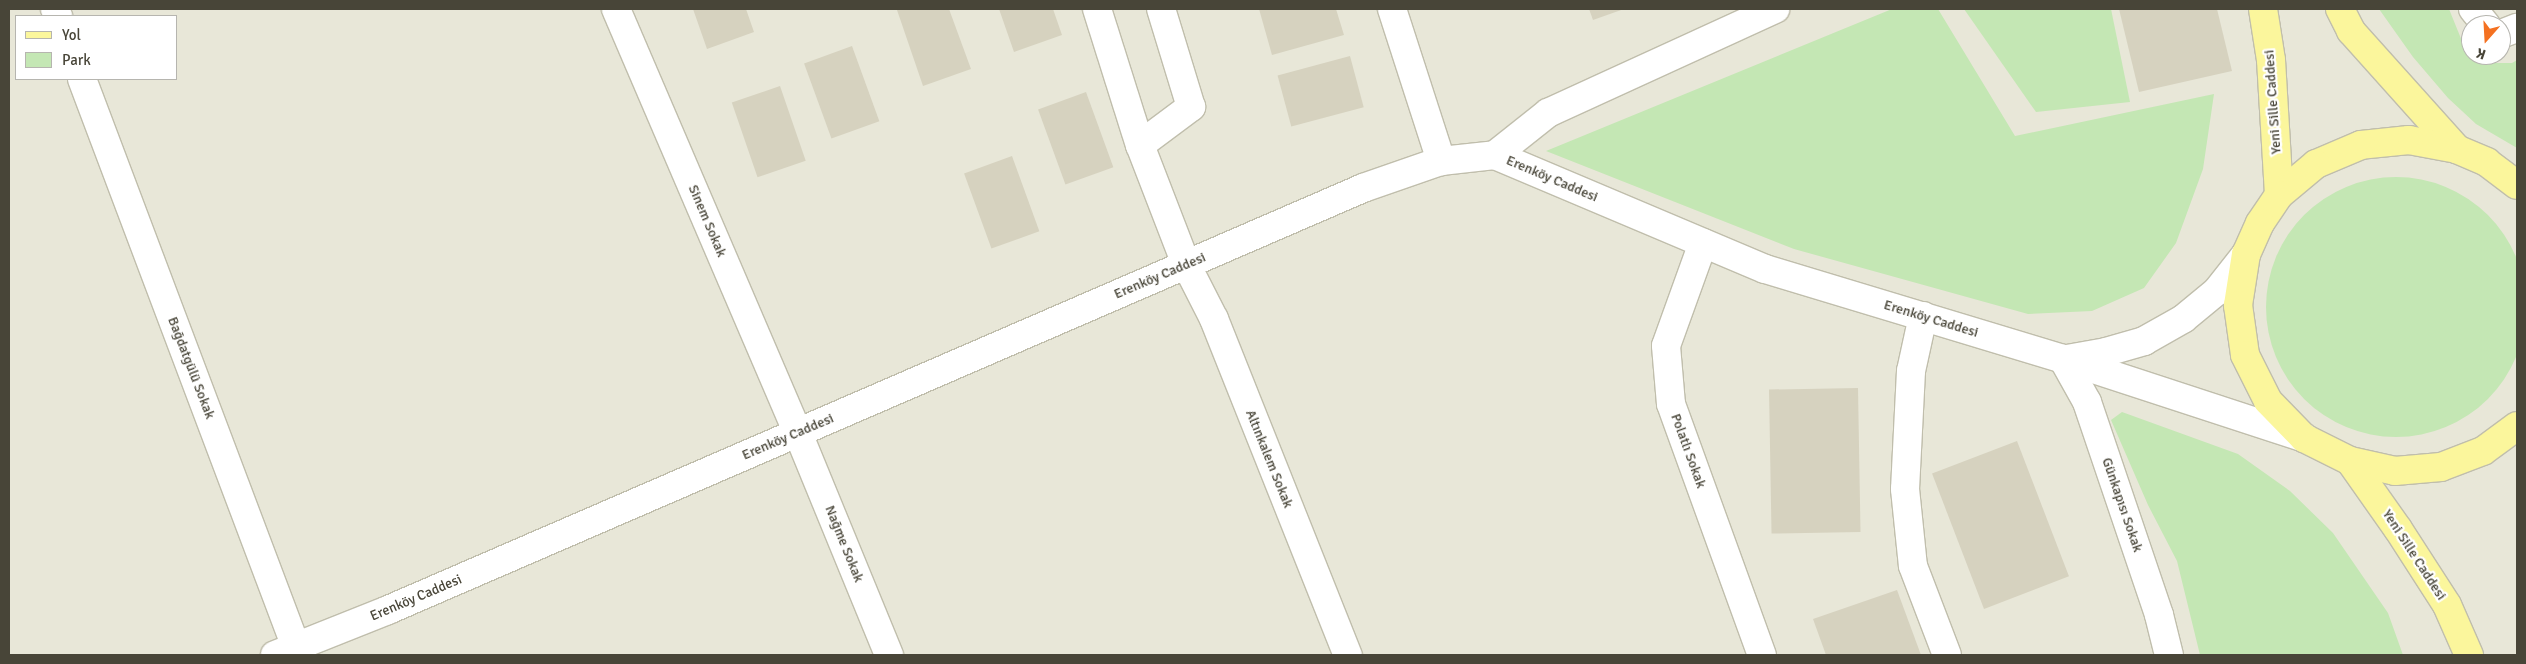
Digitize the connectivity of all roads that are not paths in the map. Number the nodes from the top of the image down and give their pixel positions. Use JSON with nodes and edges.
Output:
{"nodes":[{"id":1,"x":616,"y":9,"type":"edge"},
{"id":2,"x":1097,"y":9,"type":"edge"},
{"id":3,"x":1161,"y":9,"type":"edge"},
{"id":4,"x":1392,"y":9,"type":"edge"},
{"id":5,"x":1775,"y":9,"type":"edge"},
{"id":6,"x":2262,"y":9,"type":"edge"},
{"id":7,"x":2340,"y":9,"type":"edge"},
{"id":8,"x":82,"y":80,"type":"edge"},
{"id":9,"x":1140,"y":145,"type":"junction"},
{"id":10,"x":2457,"y":149,"type":"junction"},
{"id":11,"x":1495,"y":155,"type":"junction"},
{"id":12,"x":1441,"y":162,"type":"junction"},
{"id":13,"x":2516,"y":183,"type":"edge"},
{"id":14,"x":2279,"y":196,"type":"junction"},
{"id":15,"x":1703,"y":243,"type":"junction"},
{"id":16,"x":2246,"y":254,"type":"junction"},
{"id":17,"x":1186,"y":264,"type":"junction"},
{"id":18,"x":1923,"y":316,"type":"junction"},
{"id":19,"x":2063,"y":359,"type":"junction"},
{"id":20,"x":2517,"y":426,"type":"edge"},
{"id":21,"x":798,"y":433,"type":"junction"},
{"id":22,"x":2304,"y":438,"type":"junction"},
{"id":23,"x":2350,"y":461,"type":"junction"},
{"id":24,"x":291,"y":653,"type":"edge"},
{"id":25,"x":889,"y":655,"type":"edge"},
{"id":26,"x":1348,"y":655,"type":"edge"},
{"id":27,"x":1762,"y":655,"type":"edge"},
{"id":28,"x":1947,"y":655,"type":"edge"},
{"id":29,"x":2169,"y":655,"type":"edge"},
{"id":30,"x":2469,"y":655,"type":"edge"}],
"edges":[{"from":1,"to":21,"type":"street","name":"Sinem Sokak"},
{"from":2,"to":9,"type":"street","name":"Altınkalem Sokak"},
{"from":3,"to":9,"type":"street"},
{"from":4,"to":12,"type":"street"},
{"from":5,"to":11,"type":"street"},
{"from":6,"to":14,"type":"main road","name":"Yeni Sille Caddesi"},
{"from":7,"to":10,"type":"main road"},
{"from":8,"to":24,"type":"street","name":"Bağdatgülü Sokak"},
{"from":9,"to":17,"type":"street","name":"Altınkalem Sokak"},
{"from":10,"to":13,"type":"main road"},
{"from":10,"to":14,"type":"main road"},
{"from":11,"to":12,"type":"street","name":"Erenköy Caddesi"},
{"from":11,"to":15,"type":"street","name":"Erenköy Caddesi"},
{"from":12,"to":17,"type":"street","name":"Erenköy Caddesi"},
{"from":14,"to":16,"type":"main road"},
{"from":15,"to":18,"type":"street","name":"Erenköy Caddesi"},
{"from":15,"to":27,"type":"street","name":"Polatlı Sokak"},
{"from":16,"to":19,"type":"street"},
{"from":16,"to":22,"type":"main road"},
{"from":17,"to":21,"type":"street","name":"Erenköy Caddesi"},
{"from":17,"to":26,"type":"street","name":"Altınkalem Sokak"},
{"from":18,"to":19,"type":"street","name":"Erenköy Caddesi"},
{"from":18,"to":28,"type":"street"},
{"from":19,"to":22,"type":"street","name":"Erenköy Caddesi"},
{"from":19,"to":29,"type":"street","name":"Günkapısı Sokak"},
{"from":20,"to":23,"type":"main road"},
{"from":21,"to":24,"type":"street","name":"Erenköy Caddesi"},
{"from":21,"to":25,"type":"street","name":"Nağme Sokak"},
{"from":22,"to":23,"type":"main road"},
{"from":23,"to":30,"type":"main road","name":"Yeni Sille Caddesi"}]}
